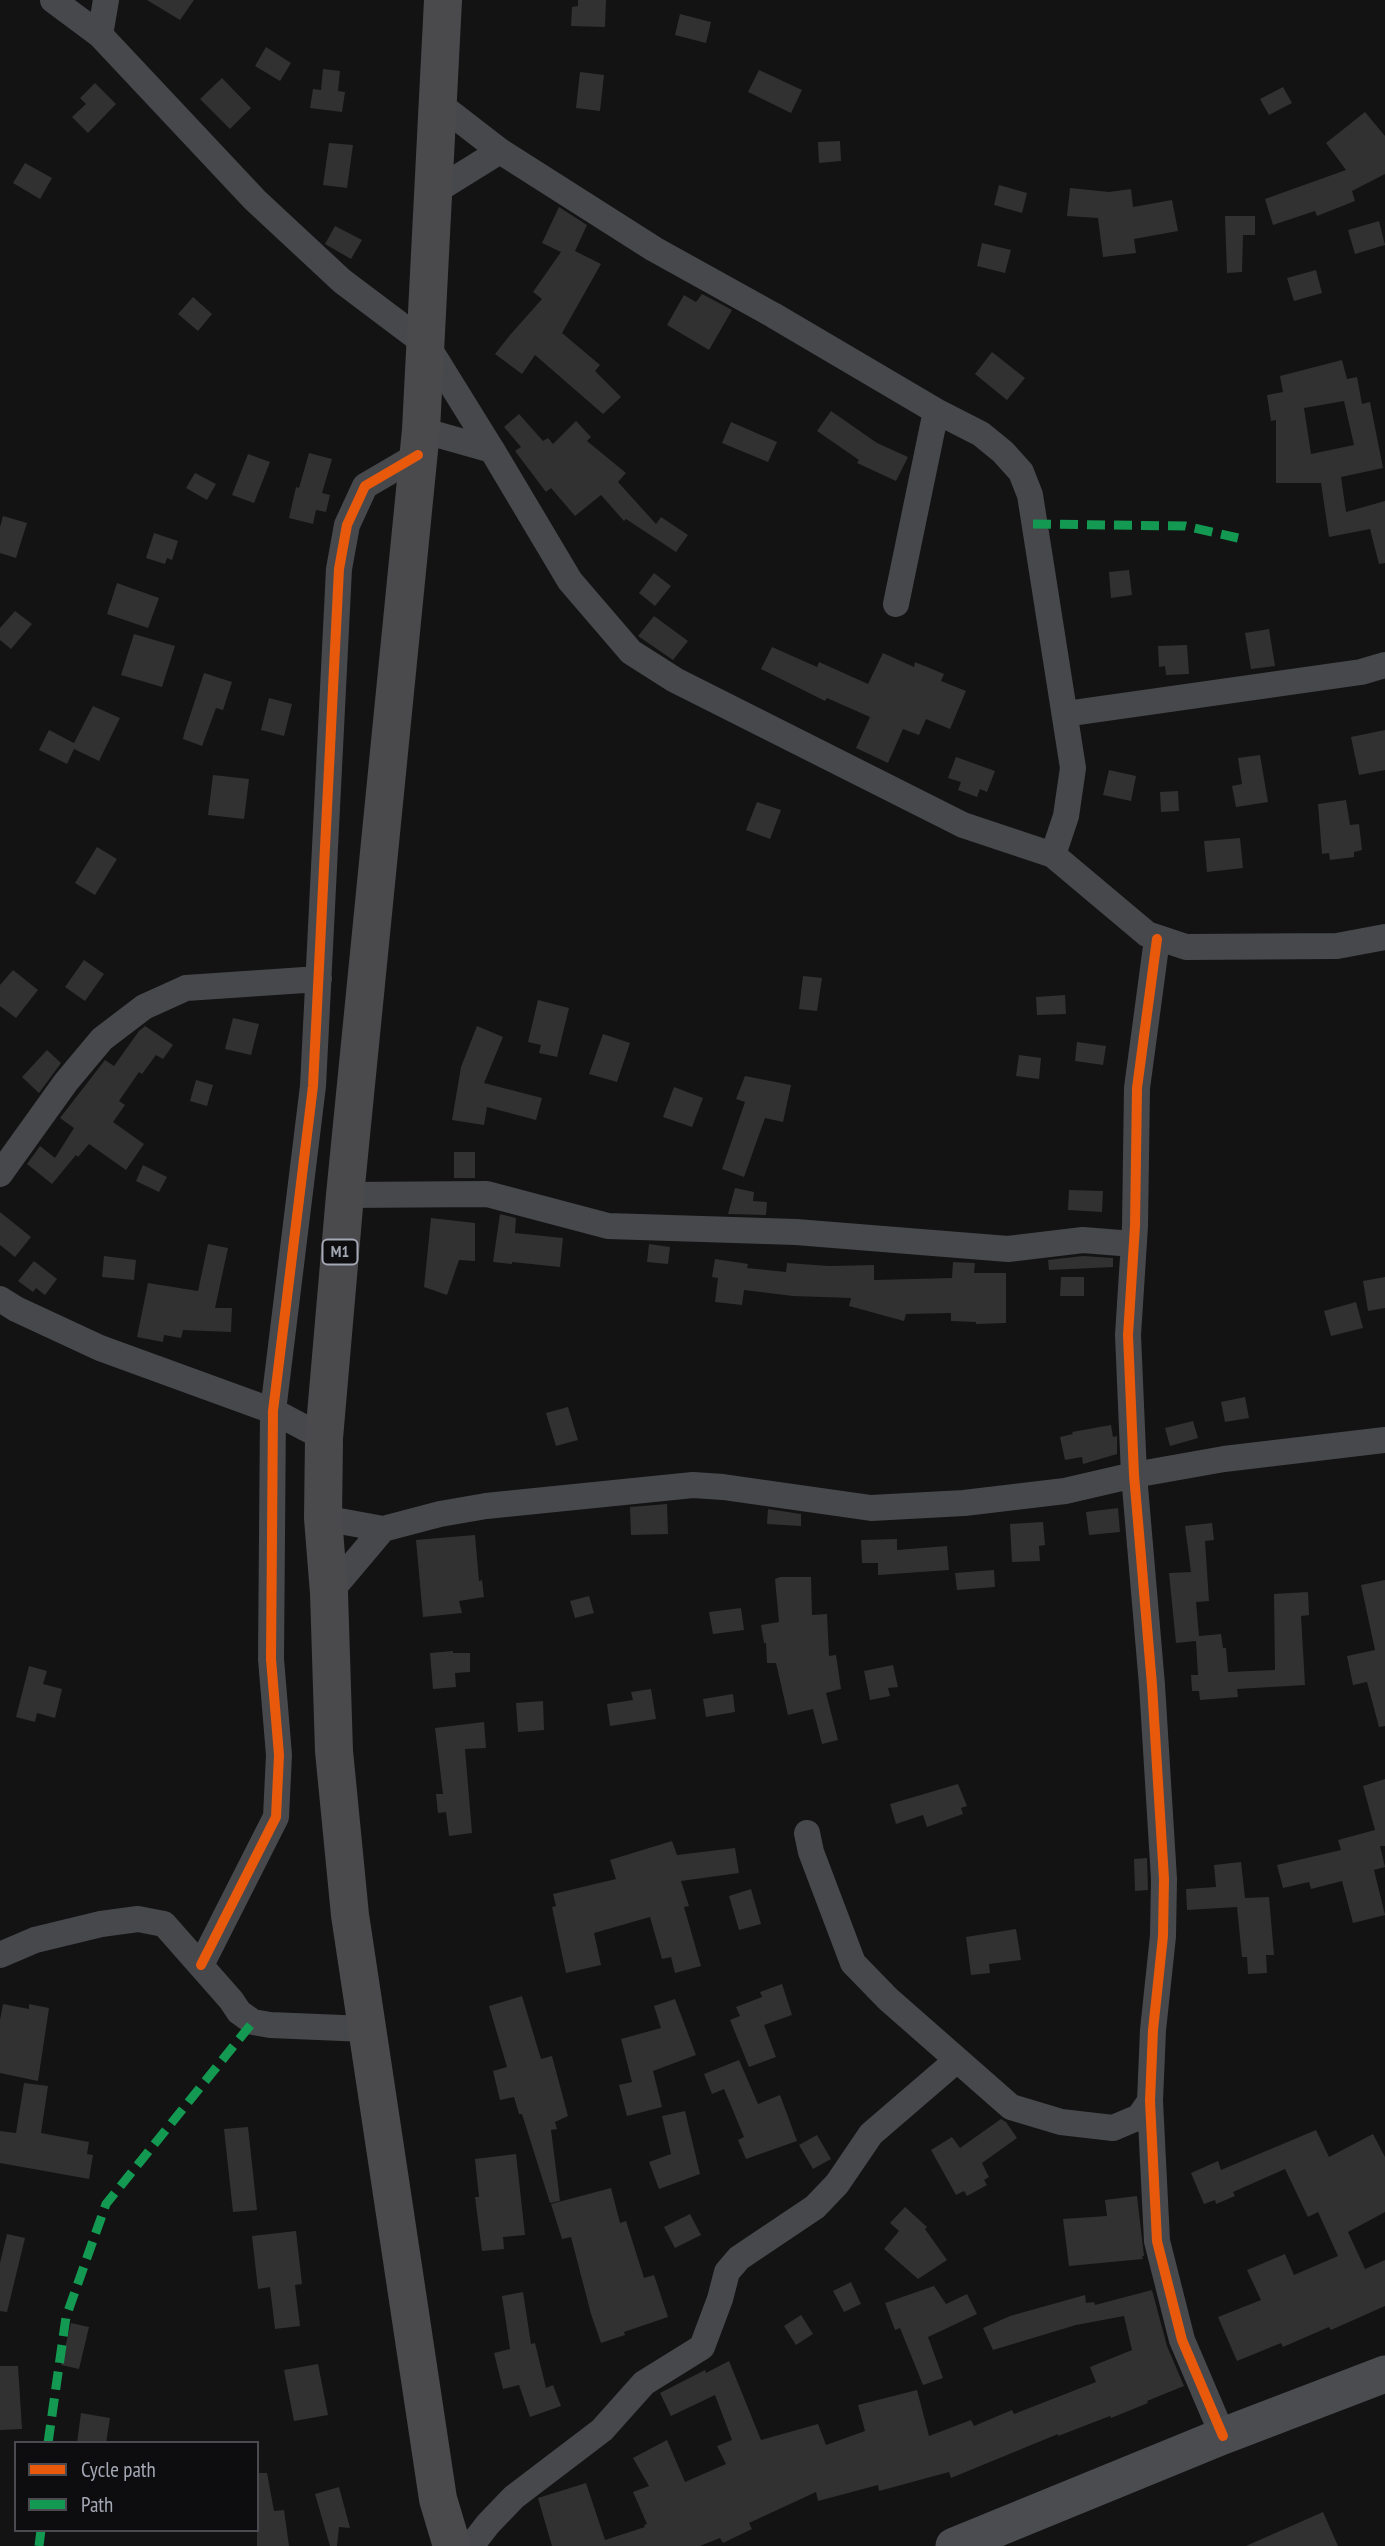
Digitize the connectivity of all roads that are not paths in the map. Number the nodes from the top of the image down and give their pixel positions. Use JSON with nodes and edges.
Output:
{"nodes":[{"id":1,"x":54,"y":0,"type":"edge"},
{"id":2,"x":106,"y":0,"type":"edge"},
{"id":3,"x":443,"y":0,"type":"edge"},
{"id":4,"x":100,"y":35,"type":"junction"},
{"id":5,"x":438,"y":103,"type":"junction"},
{"id":6,"x":500,"y":151,"type":"junction"},
{"id":7,"x":433,"y":192,"type":"junction"},
{"id":8,"x":427,"y":345,"type":"junction"},
{"id":9,"x":936,"y":411,"type":"junction"},
{"id":10,"x":420,"y":443,"type":"junction"},
{"id":11,"x":492,"y":450,"type":"junction"},
{"id":12,"x":896,"y":604,"type":"dead end"},
{"id":13,"x":1385,"y":665,"type":"edge"},
{"id":14,"x":1065,"y":714,"type":"junction"},
{"id":15,"x":1053,"y":855,"type":"junction"},
{"id":16,"x":1385,"y":937,"type":"edge"},
{"id":17,"x":1157,"y":939,"type":"junction"},
{"id":18,"x":319,"y":979,"type":"junction"},
{"id":19,"x":0,"y":1174,"type":"edge"},
{"id":20,"x":345,"y":1195,"type":"junction"},
{"id":21,"x":1133,"y":1244,"type":"junction"},
{"id":22,"x":0,"y":1299,"type":"edge"},
{"id":23,"x":273,"y":1411,"type":"junction"},
{"id":24,"x":324,"y":1438,"type":"junction"},
{"id":25,"x":1385,"y":1440,"type":"edge"},
{"id":26,"x":1134,"y":1475,"type":"junction"},
{"id":27,"x":323,"y":1518,"type":"junction"},
{"id":28,"x":383,"y":1529,"type":"junction"},
{"id":29,"x":329,"y":1593,"type":"junction"},
{"id":30,"x":807,"y":1833,"type":"dead end"},
{"id":31,"x":0,"y":1955,"type":"edge"},
{"id":32,"x":201,"y":1965,"type":"junction"},
{"id":33,"x":366,"y":2029,"type":"junction"},
{"id":34,"x":957,"y":2060,"type":"junction"},
{"id":35,"x":1150,"y":2101,"type":"junction"},
{"id":36,"x":1385,"y":2374,"type":"edge"},
{"id":37,"x":1223,"y":2436,"type":"junction"},
{"id":38,"x":438,"y":2499,"type":"junction"},
{"id":39,"x":435,"y":2546,"type":"edge"},
{"id":40,"x":452,"y":2546,"type":"edge"},
{"id":41,"x":471,"y":2546,"type":"edge"},
{"id":42,"x":954,"y":2546,"type":"edge"}],
"edges":[{"from":1,"to":4,"type":"street"},
{"from":2,"to":4,"type":"street"},
{"from":3,"to":5,"type":"highway","number":"M1"},
{"from":4,"to":8,"type":"street"},
{"from":5,"to":6,"type":"street"},
{"from":5,"to":7,"type":"highway","number":"M1"},
{"from":6,"to":7,"type":"street"},
{"from":6,"to":9,"type":"street"},
{"from":7,"to":8,"type":"highway","number":"M1"},
{"from":8,"to":10,"type":"highway","number":"M1"},
{"from":8,"to":11,"type":"street"},
{"from":9,"to":12,"type":"street"},
{"from":9,"to":14,"type":"street"},
{"from":10,"to":11,"type":"street"},
{"from":10,"to":18,"type":"street"},
{"from":10,"to":20,"type":"highway","number":"M1"},
{"from":11,"to":15,"type":"street"},
{"from":13,"to":14,"type":"street"},
{"from":14,"to":15,"type":"street"},
{"from":15,"to":17,"type":"street"},
{"from":16,"to":17,"type":"street"},
{"from":17,"to":21,"type":"street"},
{"from":18,"to":19,"type":"street"},
{"from":18,"to":23,"type":"street"},
{"from":20,"to":21,"type":"street"},
{"from":20,"to":24,"type":"highway","number":"M1"},
{"from":21,"to":26,"type":"street"},
{"from":22,"to":23,"type":"street"},
{"from":23,"to":24,"type":"street"},
{"from":23,"to":32,"type":"street"},
{"from":24,"to":27,"type":"highway","number":"M1"},
{"from":25,"to":26,"type":"street"},
{"from":26,"to":28,"type":"street"},
{"from":26,"to":35,"type":"street"},
{"from":27,"to":28,"type":"street"},
{"from":27,"to":29,"type":"highway","number":"M1"},
{"from":28,"to":29,"type":"street"},
{"from":29,"to":33,"type":"highway","number":"M1"},
{"from":30,"to":34,"type":"street"},
{"from":31,"to":32,"type":"street"},
{"from":32,"to":33,"type":"street"},
{"from":33,"to":38,"type":"highway","number":"M1"},
{"from":34,"to":35,"type":"street"},
{"from":34,"to":41,"type":"street"},
{"from":35,"to":37,"type":"street"},
{"from":36,"to":37,"type":"street"},
{"from":37,"to":42,"type":"street"},
{"from":38,"to":39,"type":"highway","number":"M1"},
{"from":38,"to":40,"type":"highway","number":"M1"}]}
